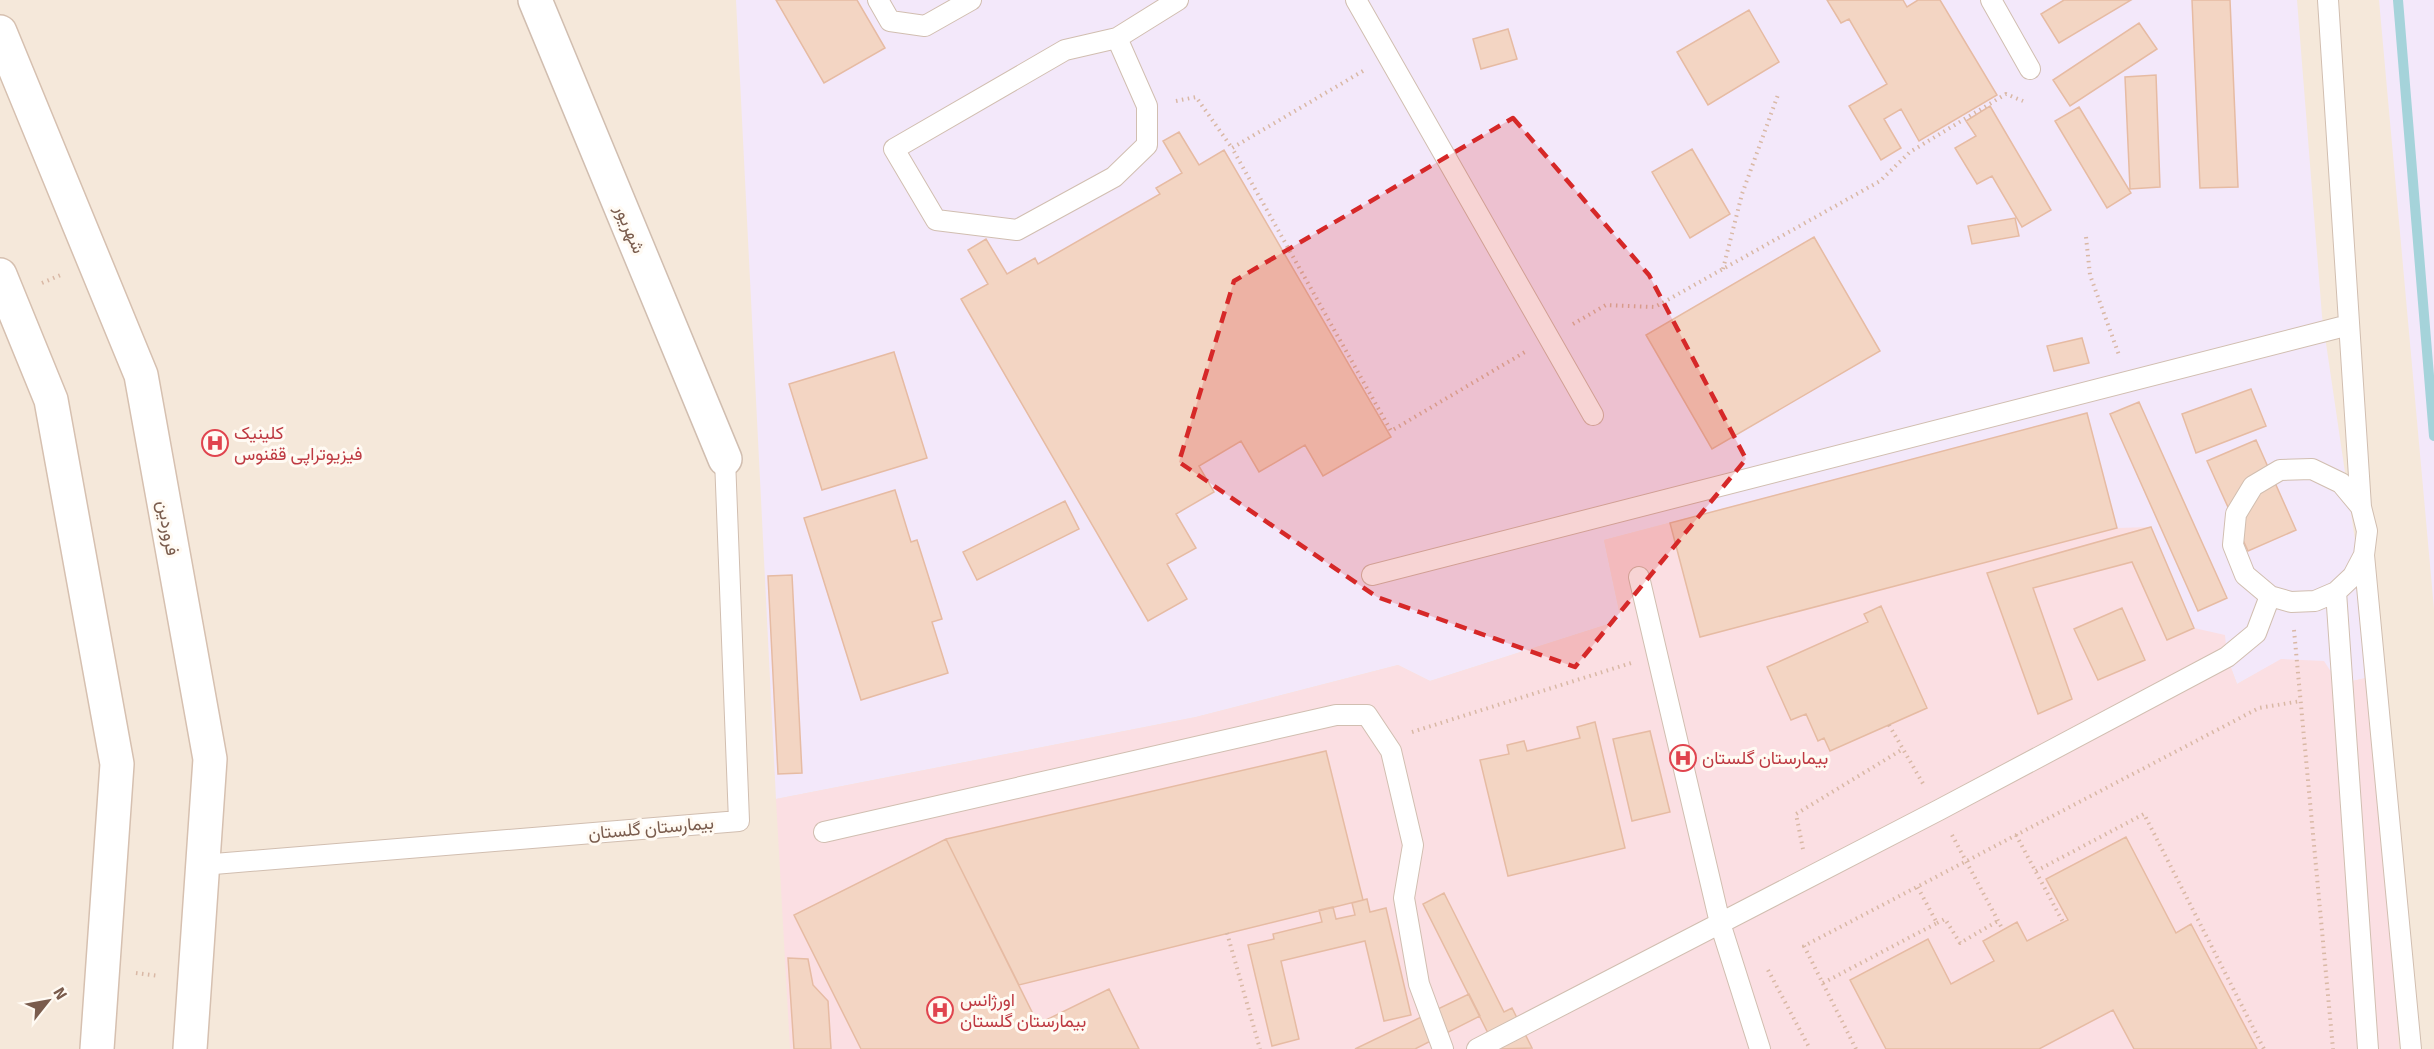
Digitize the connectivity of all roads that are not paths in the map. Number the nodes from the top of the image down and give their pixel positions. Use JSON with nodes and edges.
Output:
{"nodes":[{"id":1,"x":535,"y":0,"type":"edge"},
{"id":2,"x":878,"y":0,"type":"edge"},
{"id":3,"x":970,"y":0,"type":"edge"},
{"id":4,"x":1178,"y":0,"type":"edge"},
{"id":5,"x":1356,"y":0,"type":"edge"},
{"id":6,"x":1991,"y":0,"type":"edge"},
{"id":7,"x":2328,"y":0,"type":"edge"},
{"id":8,"x":0,"y":32,"type":"edge"},
{"id":9,"x":1117,"y":38,"type":"junction"},
{"id":10,"x":2030,"y":69,"type":"dead end"},
{"id":11,"x":5,"y":286,"type":"edge"},
{"id":12,"x":2349,"y":325,"type":"junction"},
{"id":13,"x":1593,"y":415,"type":"dead end"},
{"id":14,"x":725,"y":459,"type":"joint"},
{"id":15,"x":2361,"y":507,"type":"junction"},
{"id":16,"x":2364,"y":555,"type":"junction"},
{"id":17,"x":1372,"y":575,"type":"dead end"},
{"id":18,"x":1639,"y":577,"type":"dead end"},
{"id":19,"x":2336,"y":592,"type":"junction"},
{"id":20,"x":2270,"y":596,"type":"junction"},
{"id":21,"x":824,"y":832,"type":"dead end"},
{"id":22,"x":202,"y":865,"type":"junction"},
{"id":23,"x":1720,"y":923,"type":"junction"},
{"id":24,"x":97,"y":1049,"type":"edge"},
{"id":25,"x":190,"y":1049,"type":"edge"},
{"id":26,"x":1443,"y":1049,"type":"edge"},
{"id":27,"x":1478,"y":1049,"type":"edge"},
{"id":28,"x":1760,"y":1049,"type":"edge"},
{"id":29,"x":2368,"y":1049,"type":"edge"},
{"id":30,"x":2411,"y":1049,"type":"edge"}],
"edges":[{"from":1,"to":14,"type":"main road","name":"شهریور"},
{"from":2,"to":3,"type":"lane"},
{"from":4,"to":9,"type":"lane"},
{"from":5,"to":13,"type":"lane"},
{"from":6,"to":10,"type":"lane"},
{"from":7,"to":12,"type":"lane"},
{"from":8,"to":22,"type":"main road","name":"فروردین"},
{"from":9,"to":9,"type":"lane"},
{"from":11,"to":24,"type":"main road"},
{"from":12,"to":15,"type":"lane"},
{"from":12,"to":17,"type":"lane"},
{"from":14,"to":22,"type":"lane","name":"بیمارستان گلستان"},
{"from":15,"to":16,"type":"lane"},
{"from":15,"to":20,"type":"lane"},
{"from":16,"to":19,"type":"lane"},
{"from":16,"to":30,"type":"lane"},
{"from":18,"to":23,"type":"lane"},
{"from":19,"to":20,"type":"lane"},
{"from":19,"to":29,"type":"lane"},
{"from":20,"to":23,"type":"lane"},
{"from":21,"to":26,"type":"lane"},
{"from":22,"to":25,"type":"main road","name":"فروردین"},
{"from":23,"to":27,"type":"lane"},
{"from":23,"to":28,"type":"lane"}]}
